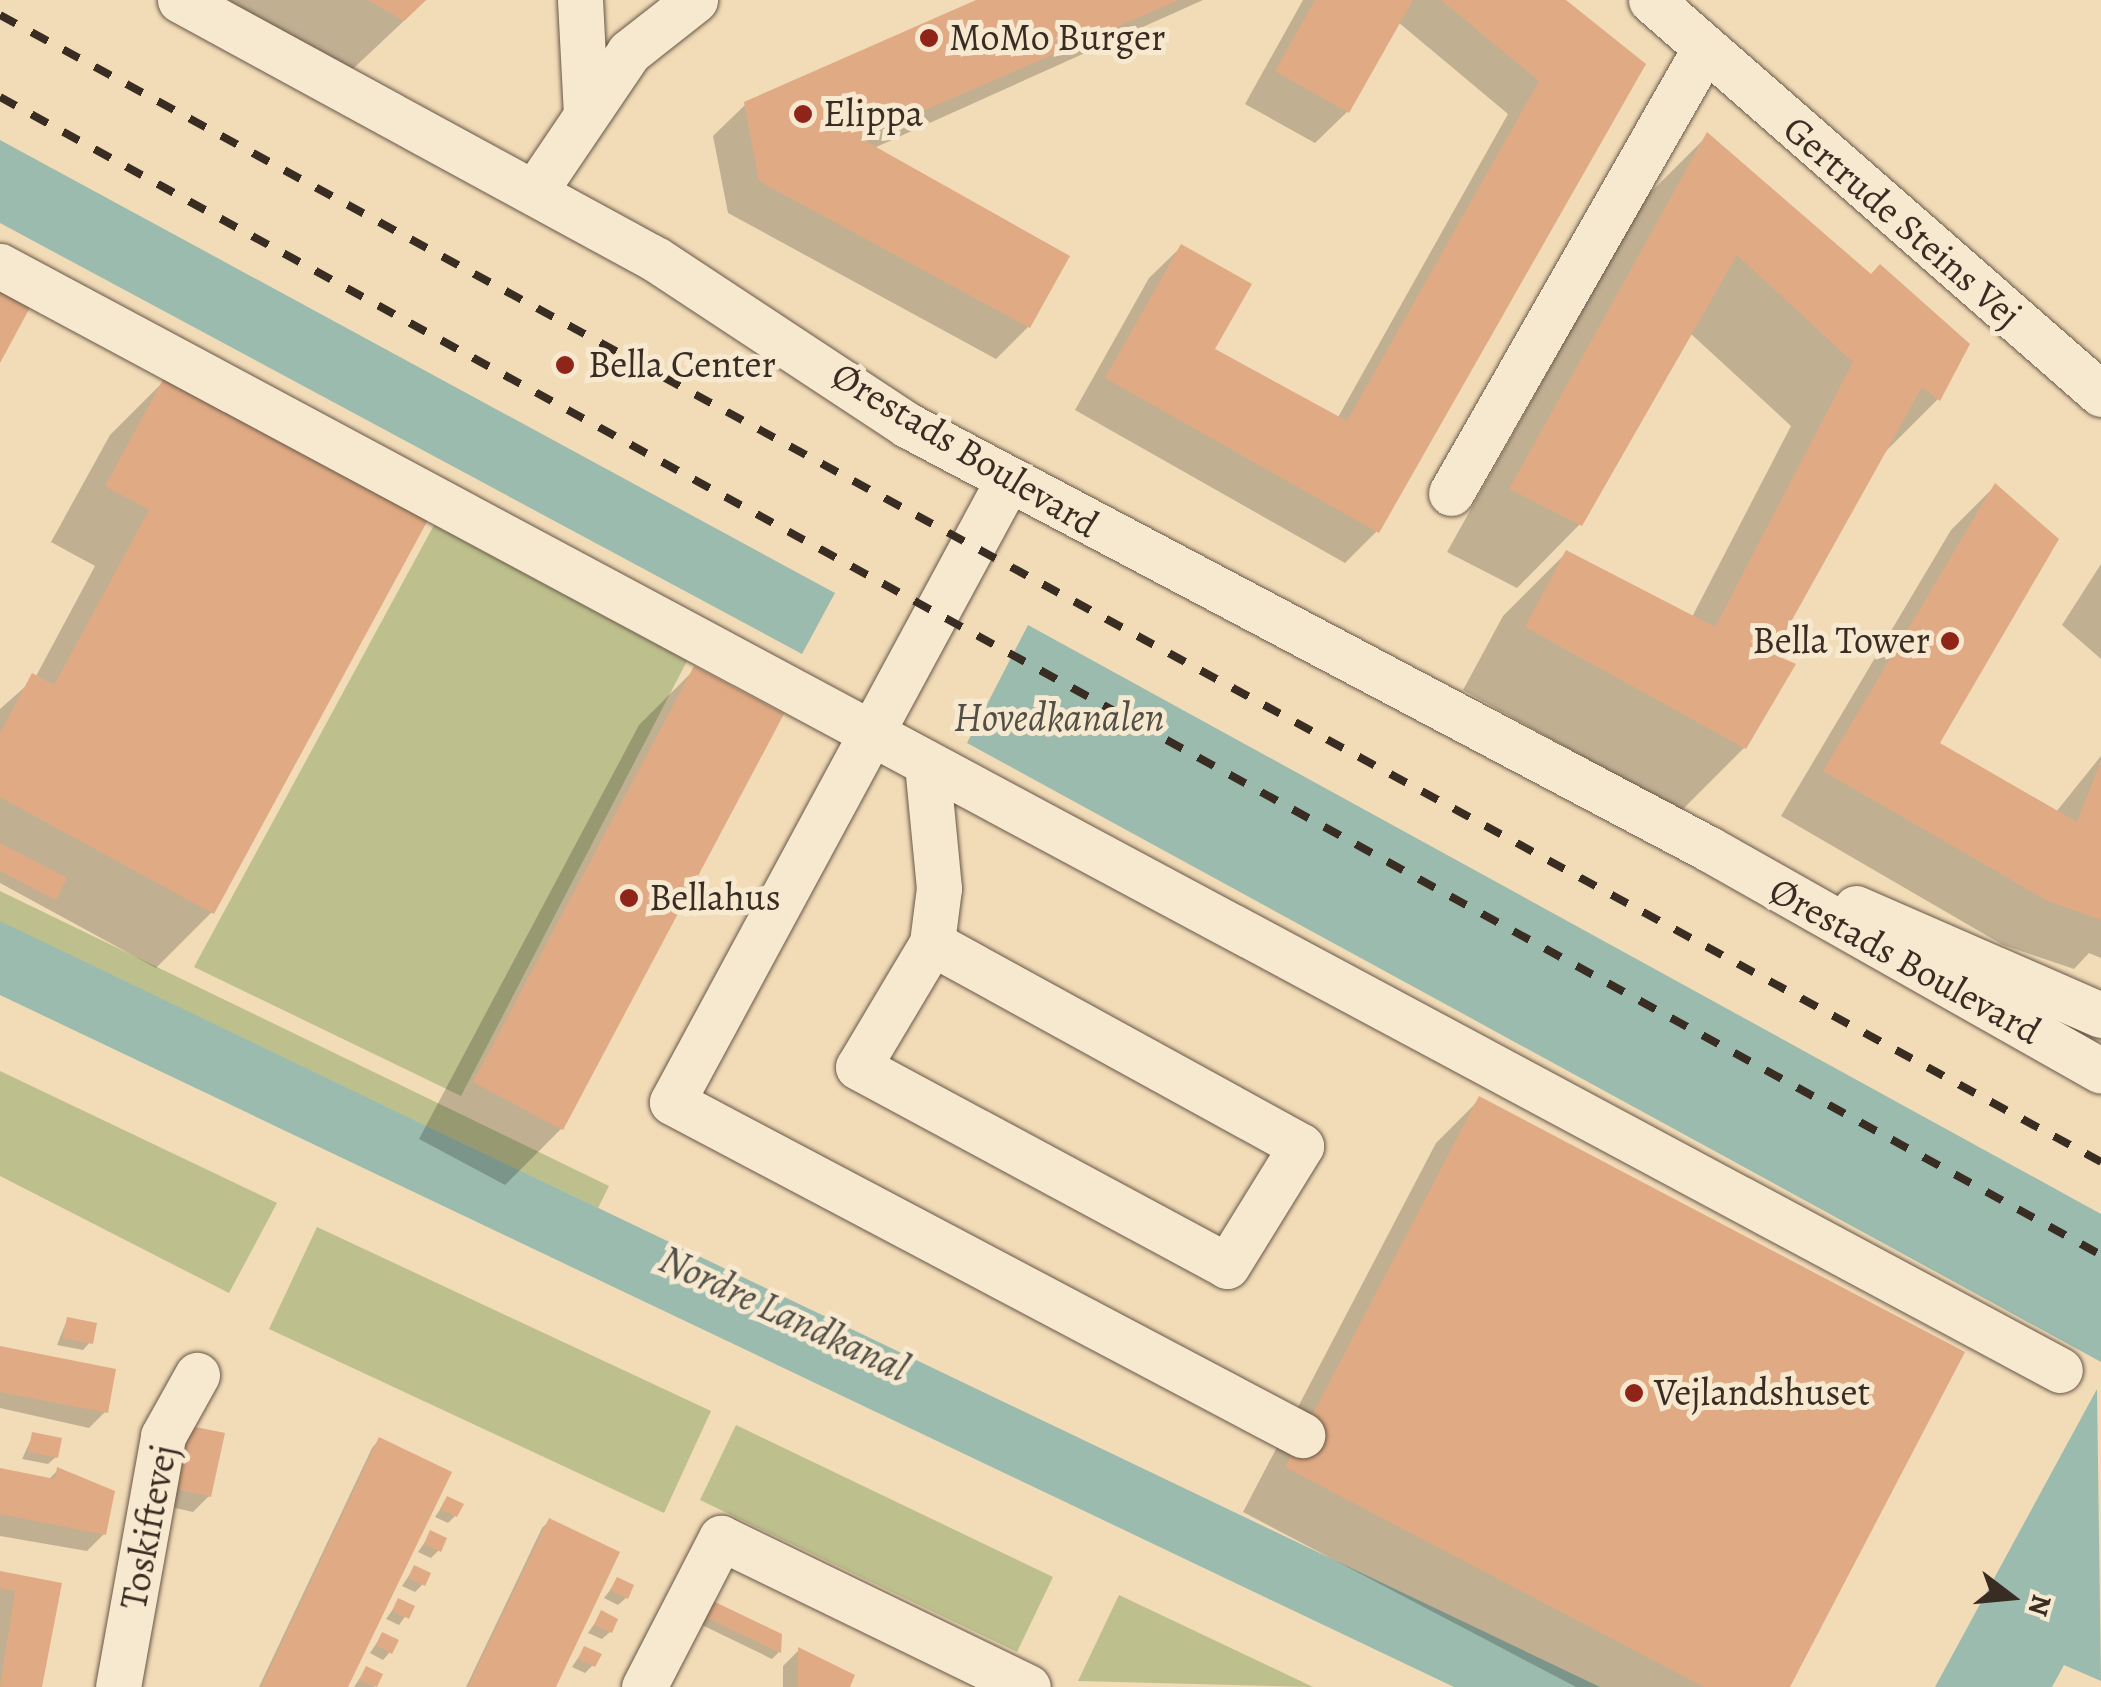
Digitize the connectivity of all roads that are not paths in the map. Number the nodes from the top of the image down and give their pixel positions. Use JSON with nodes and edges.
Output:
{"nodes":[{"id":1,"x":180,"y":0,"type":"edge"},
{"id":2,"x":580,"y":0,"type":"edge"},
{"id":3,"x":694,"y":0,"type":"edge"},
{"id":4,"x":1651,"y":0,"type":"edge"},
{"id":5,"x":1705,"y":48,"type":"junction"},
{"id":6,"x":586,"y":113,"type":"junction"},
{"id":7,"x":535,"y":191,"type":"junction"},
{"id":8,"x":0,"y":266,"type":"edge"},
{"id":9,"x":2101,"y":394,"type":"edge"},
{"id":10,"x":1008,"y":480,"type":"junction"},
{"id":11,"x":1451,"y":493,"type":"dead end"},
{"id":12,"x":872,"y":735,"type":"junction"},
{"id":13,"x":927,"y":764,"type":"junction"},
{"id":14,"x":1709,"y":849,"type":"junction"},
{"id":15,"x":932,"y":944,"type":"junction"},
{"id":16,"x":2101,"y":1016,"type":"edge"},
{"id":17,"x":2101,"y":1071,"type":"edge"},
{"id":18,"x":2060,"y":1370,"type":"dead end"},
{"id":19,"x":198,"y":1374,"type":"dead end"},
{"id":20,"x":1302,"y":1435,"type":"dead end"},
{"id":21,"x":118,"y":1687,"type":"edge"},
{"id":22,"x":644,"y":1687,"type":"edge"},
{"id":23,"x":1028,"y":1687,"type":"edge"}],
"edges":[{"from":1,"to":7,"type":"street","name":"Ørestads Boulevard"},
{"from":2,"to":6,"type":"street"},
{"from":3,"to":6,"type":"street"},
{"from":4,"to":5,"type":"street","name":"Gertrude Steins Vej"},
{"from":5,"to":9,"type":"street","name":"Gertrude Steins Vej"},
{"from":5,"to":11,"type":"street"},
{"from":6,"to":7,"type":"street"},
{"from":7,"to":10,"type":"street","name":"Ørestads Boulevard"},
{"from":8,"to":12,"type":"street"},
{"from":10,"to":12,"type":"street"},
{"from":10,"to":14,"type":"street","name":"Ørestads Boulevard"},
{"from":12,"to":13,"type":"street"},
{"from":12,"to":20,"type":"street"},
{"from":13,"to":15,"type":"street"},
{"from":13,"to":18,"type":"street"},
{"from":14,"to":16,"type":"street","name":"Ørestads Boulevard"},
{"from":14,"to":17,"type":"street","name":"Ørestads Boulevard"},
{"from":15,"to":15,"type":"street"},
{"from":19,"to":21,"type":"street","name":"Toskiftevej"},
{"from":22,"to":23,"type":"street"}]}
